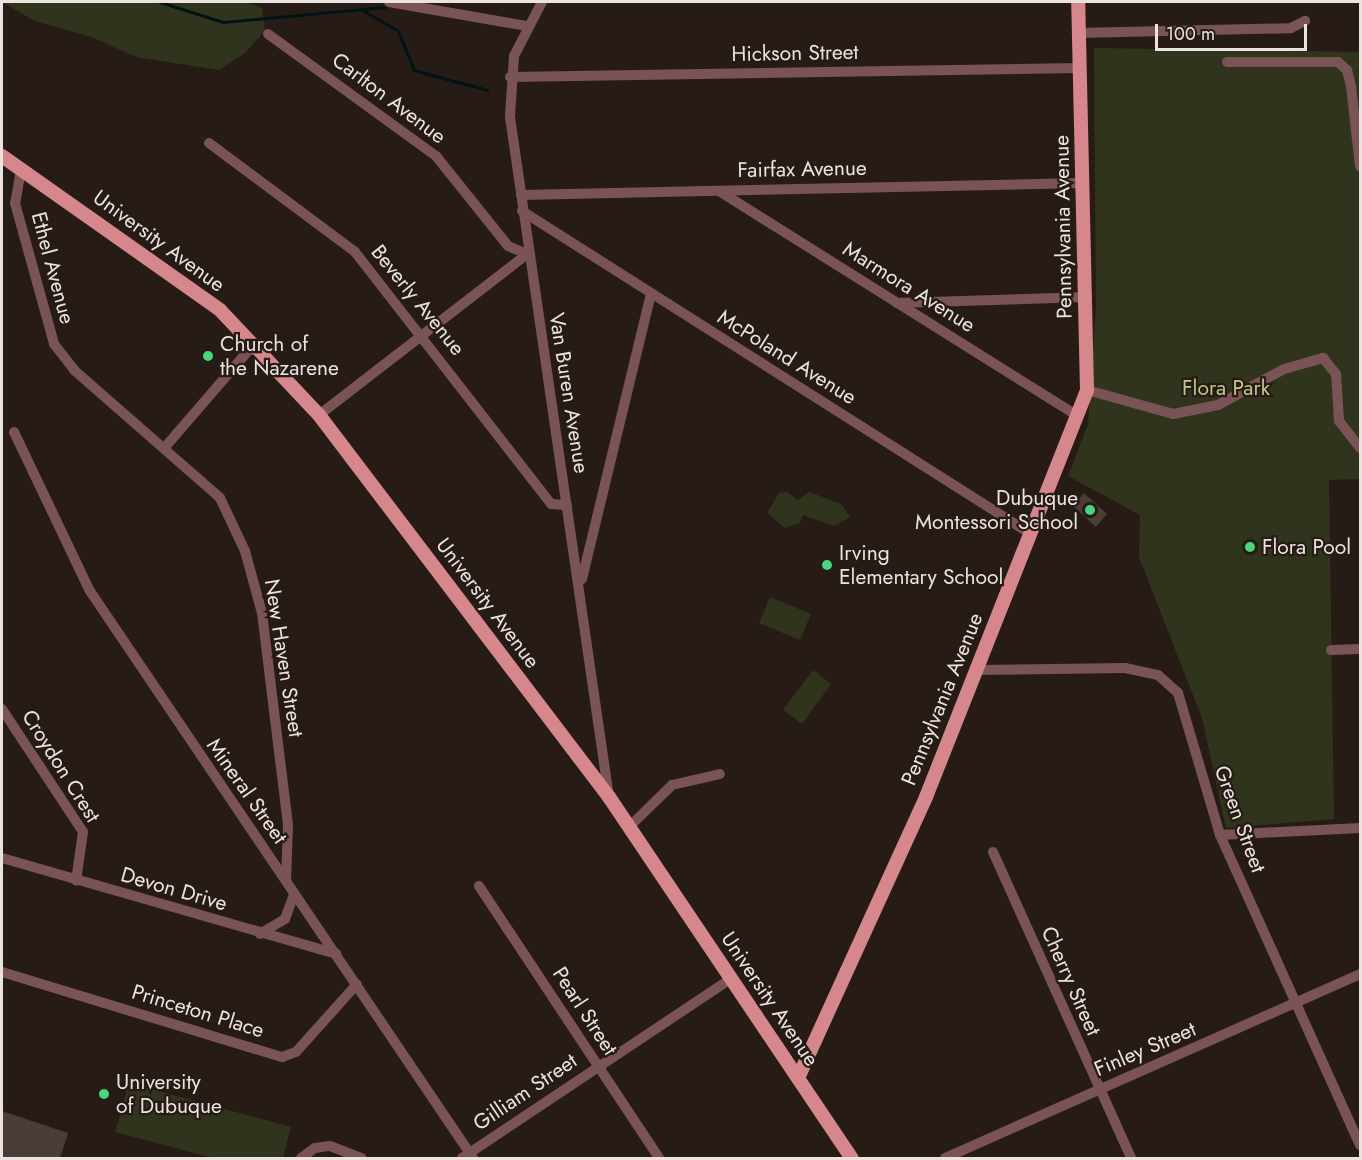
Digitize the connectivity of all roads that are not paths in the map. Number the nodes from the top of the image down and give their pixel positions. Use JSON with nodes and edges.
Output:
{"nodes":[{"id":1,"x":389,"y":2,"type":"edge"},
{"id":2,"x":542,"y":2,"type":"edge"},
{"id":3,"x":1078,"y":2,"type":"edge"},
{"id":4,"x":1305,"y":21,"type":"dead end"},
{"id":5,"x":526,"y":26,"type":"junction"},
{"id":6,"x":1078,"y":33,"type":"junction"},
{"id":7,"x":268,"y":34,"type":"dead end"},
{"id":8,"x":1227,"y":63,"type":"dead end"},
{"id":9,"x":1080,"y":68,"type":"junction"},
{"id":10,"x":510,"y":77,"type":"junction"},
{"id":11,"x":209,"y":143,"type":"dead end"},
{"id":12,"x":2,"y":156,"type":"edge"},
{"id":13,"x":1360,"y":166,"type":"edge"},
{"id":14,"x":21,"y":170,"type":"junction"},
{"id":15,"x":1083,"y":183,"type":"junction"},
{"id":16,"x":719,"y":191,"type":"junction"},
{"id":17,"x":521,"y":195,"type":"junction"},
{"id":18,"x":522,"y":211,"type":"junction"},
{"id":19,"x":527,"y":254,"type":"junction"},
{"id":20,"x":651,"y":294,"type":"junction"},
{"id":21,"x":1087,"y":297,"type":"junction"},
{"id":22,"x":897,"y":303,"type":"junction"},
{"id":23,"x":421,"y":333,"type":"junction"},
{"id":24,"x":255,"y":343,"type":"junction"},
{"id":25,"x":74,"y":370,"type":"joint"},
{"id":26,"x":1086,"y":390,"type":"junction"},
{"id":27,"x":319,"y":415,"type":"junction"},
{"id":28,"x":1078,"y":416,"type":"junction"},
{"id":29,"x":14,"y":432,"type":"dead end"},
{"id":30,"x":166,"y":446,"type":"junction"},
{"id":31,"x":1360,"y":448,"type":"edge"},
{"id":32,"x":567,"y":505,"type":"junction"},
{"id":33,"x":1031,"y":534,"type":"junction"},
{"id":34,"x":581,"y":585,"type":"junction"},
{"id":35,"x":1360,"y":649,"type":"edge"},
{"id":36,"x":1331,"y":650,"type":"dead end"},
{"id":37,"x":976,"y":670,"type":"junction"},
{"id":38,"x":2,"y":709,"type":"edge"},
{"id":39,"x":720,"y":774,"type":"dead end"},
{"id":40,"x":609,"y":797,"type":"junction"},
{"id":41,"x":629,"y":827,"type":"junction"},
{"id":42,"x":1360,"y":828,"type":"edge"},
{"id":43,"x":1220,"y":835,"type":"junction"},
{"id":44,"x":993,"y":852,"type":"dead end"},
{"id":45,"x":2,"y":858,"type":"edge"},
{"id":46,"x":286,"y":880,"type":"junction"},
{"id":47,"x":76,"y":881,"type":"junction"},
{"id":48,"x":479,"y":886,"type":"dead end"},
{"id":49,"x":293,"y":897,"type":"junction"},
{"id":50,"x":258,"y":934,"type":"junction"},
{"id":51,"x":336,"y":954,"type":"junction"},
{"id":52,"x":2,"y":972,"type":"edge"},
{"id":53,"x":1360,"y":974,"type":"edge"},
{"id":54,"x":730,"y":979,"type":"junction"},
{"id":55,"x":357,"y":984,"type":"junction"},
{"id":56,"x":1297,"y":1005,"type":"junction"},
{"id":57,"x":597,"y":1066,"type":"junction"},
{"id":58,"x":798,"y":1078,"type":"junction"},
{"id":59,"x":1098,"y":1090,"type":"junction"},
{"id":60,"x":1360,"y":1145,"type":"edge"},
{"id":61,"x":468,"y":1157,"type":"edge"},
{"id":62,"x":301,"y":1158,"type":"edge"},
{"id":63,"x":362,"y":1158,"type":"edge"},
{"id":64,"x":659,"y":1158,"type":"edge"},
{"id":65,"x":852,"y":1158,"type":"edge"},
{"id":66,"x":945,"y":1158,"type":"edge"},
{"id":67,"x":1131,"y":1158,"type":"edge"}],
"edges":[{"from":1,"to":5,"type":"street"},
{"from":2,"to":5,"type":"street","name":"Van Buren Avenue"},
{"from":3,"to":6,"type":"main road","name":"Pennsylvania Avenue"},
{"from":4,"to":6,"type":"street"},
{"from":5,"to":10,"type":"street","name":"Van Buren Avenue"},
{"from":6,"to":9,"type":"main road","name":"Pennsylvania Avenue"},
{"from":7,"to":19,"type":"street","name":"Carlton Avenue"},
{"from":8,"to":13,"type":"street"},
{"from":9,"to":10,"type":"street","name":"Hickson Street"},
{"from":9,"to":15,"type":"main road","name":"Pennsylvania Avenue"},
{"from":10,"to":17,"type":"street","name":"Van Buren Avenue"},
{"from":11,"to":23,"type":"street","name":"Beverly Avenue"},
{"from":12,"to":14,"type":"main road","name":"University Avenue"},
{"from":14,"to":24,"type":"main road","name":"University Avenue"},
{"from":14,"to":25,"type":"street","name":"Ethel Avenue"},
{"from":15,"to":16,"type":"street","name":"Fairfax Avenue"},
{"from":15,"to":21,"type":"main road","name":"Pennsylvania Avenue"},
{"from":16,"to":17,"type":"street","name":"Fairfax Avenue"},
{"from":16,"to":22,"type":"street","name":"Marmora Avenue"},
{"from":17,"to":18,"type":"street","name":"Van Buren Avenue"},
{"from":18,"to":19,"type":"street","name":"Van Buren Avenue"},
{"from":18,"to":20,"type":"street","name":"McPoland Avenue"},
{"from":19,"to":23,"type":"street"},
{"from":19,"to":32,"type":"street","name":"Van Buren Avenue"},
{"from":20,"to":33,"type":"street","name":"McPoland Avenue"},
{"from":20,"to":34,"type":"street"},
{"from":21,"to":22,"type":"street"},
{"from":21,"to":26,"type":"main road","name":"Pennsylvania Avenue"},
{"from":22,"to":28,"type":"street","name":"Marmora Avenue"},
{"from":23,"to":27,"type":"street"},
{"from":23,"to":32,"type":"street","name":"Beverly Avenue"},
{"from":24,"to":27,"type":"main road","name":"University Avenue"},
{"from":24,"to":30,"type":"street"},
{"from":25,"to":30,"type":"street","name":"New Haven Street"},
{"from":26,"to":28,"type":"main road","name":"Pennsylvania Avenue"},
{"from":26,"to":31,"type":"street"},
{"from":27,"to":40,"type":"main road","name":"University Avenue"},
{"from":28,"to":33,"type":"main road","name":"Pennsylvania Avenue"},
{"from":29,"to":46,"type":"street","name":"Mineral Street"},
{"from":30,"to":46,"type":"street","name":"New Haven Street"},
{"from":32,"to":34,"type":"street","name":"Van Buren Avenue"},
{"from":33,"to":37,"type":"main road","name":"Pennsylvania Avenue"},
{"from":34,"to":40,"type":"street","name":"Van Buren Avenue"},
{"from":35,"to":36,"type":"street"},
{"from":37,"to":43,"type":"street","name":"Green Street"},
{"from":37,"to":58,"type":"main road","name":"Pennsylvania Avenue"},
{"from":38,"to":47,"type":"street","name":"Croydon Crest"},
{"from":39,"to":41,"type":"street"},
{"from":40,"to":41,"type":"main road","name":"University Avenue"},
{"from":41,"to":54,"type":"main road","name":"University Avenue"},
{"from":42,"to":43,"type":"street"},
{"from":43,"to":56,"type":"street","name":"Green Street"},
{"from":44,"to":59,"type":"street","name":"Cherry Street"},
{"from":45,"to":47,"type":"street","name":"Devon Drive"},
{"from":46,"to":49,"type":"street","name":"Mineral Street"},
{"from":47,"to":50,"type":"street","name":"Devon Drive"},
{"from":48,"to":57,"type":"street","name":"Pearl Street"},
{"from":49,"to":50,"type":"street"},
{"from":49,"to":51,"type":"street","name":"Mineral Street"},
{"from":50,"to":51,"type":"street","name":"Devon Drive"},
{"from":51,"to":55,"type":"street","name":"Mineral Street"},
{"from":52,"to":55,"type":"street","name":"Princeton Place"},
{"from":53,"to":56,"type":"street","name":"Finley Street"},
{"from":54,"to":57,"type":"street","name":"Gilliam Street"},
{"from":54,"to":58,"type":"main road","name":"University Avenue"},
{"from":55,"to":61,"type":"street","name":"Mineral Street"},
{"from":56,"to":59,"type":"street","name":"Finley Street"},
{"from":56,"to":60,"type":"street","name":"Green Street"},
{"from":57,"to":61,"type":"street","name":"Gilliam Street"},
{"from":57,"to":64,"type":"street","name":"Pearl Street"},
{"from":58,"to":65,"type":"main road","name":"University Avenue"},
{"from":59,"to":66,"type":"street","name":"Finley Street"},
{"from":59,"to":67,"type":"street","name":"Cherry Street"},
{"from":62,"to":63,"type":"street"}]}
